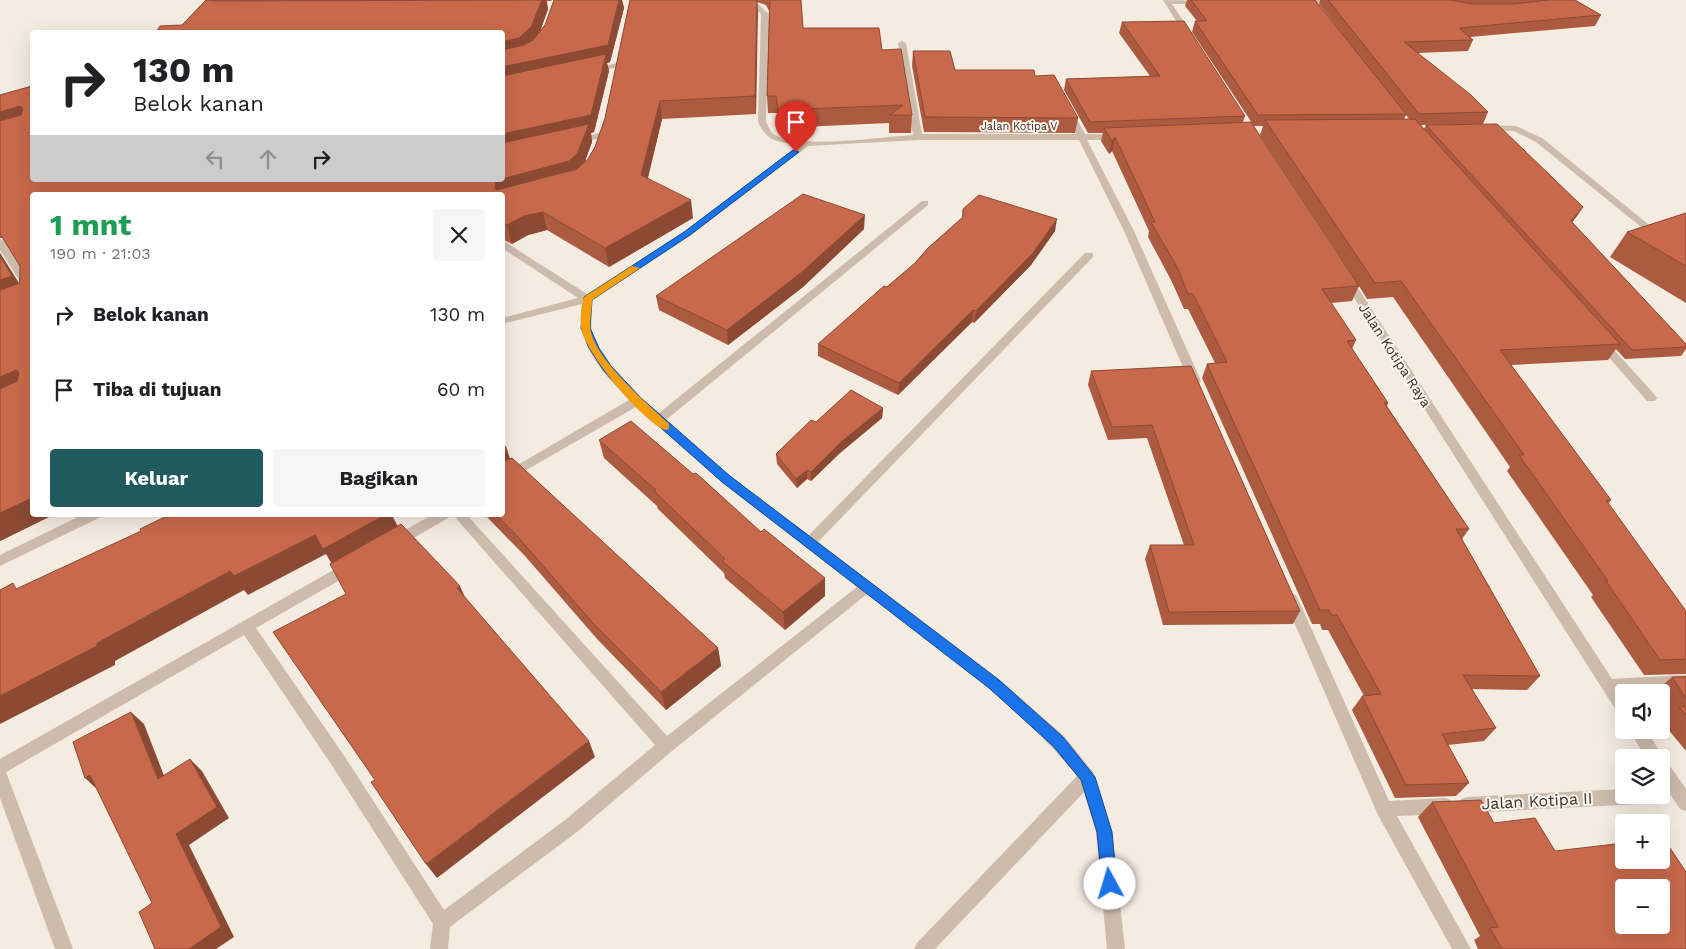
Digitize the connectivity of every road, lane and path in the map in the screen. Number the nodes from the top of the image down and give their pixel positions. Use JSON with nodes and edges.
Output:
{"nodes":[{"id":1,"x":1340,"y":0,"type":"edge"},
{"id":2,"x":1167,"y":1,"type":"edge"},
{"id":3,"x":1291,"y":1,"type":"edge"},
{"id":4,"x":735,"y":2,"type":"edge"},
{"id":5,"x":1215,"y":2,"type":"edge"},
{"id":6,"x":1313,"y":5,"type":"edge"},
{"id":7,"x":902,"y":43,"type":"dead end"},
{"id":8,"x":1194,"y":43,"type":"edge"},
{"id":9,"x":617,"y":64,"type":"edge"},
{"id":10,"x":584,"y":72,"type":"edge"},
{"id":11,"x":1062,"y":98,"type":"edge"},
{"id":12,"x":604,"y":125,"type":"edge"},
{"id":13,"x":1473,"y":128,"type":"edge"},
{"id":14,"x":918,"y":137,"type":"junction"},
{"id":15,"x":1123,"y":137,"type":"edge"},
{"id":16,"x":1084,"y":138,"type":"junction"},
{"id":17,"x":566,"y":143,"type":"edge"},
{"id":18,"x":806,"y":144,"type":"junction"},
{"id":19,"x":925,"y":203,"type":"dead end"},
{"id":20,"x":1654,"y":233,"type":"edge"},
{"id":21,"x":0,"y":242,"type":"edge"},
{"id":22,"x":505,"y":245,"type":"edge"},
{"id":23,"x":1089,"y":255,"type":"dead end"},
{"id":24,"x":1338,"y":266,"type":"edge"},
{"id":25,"x":30,"y":289,"type":"edge"},
{"id":26,"x":588,"y":299,"type":"junction"},
{"id":27,"x":505,"y":320,"type":"edge"},
{"id":28,"x":1592,"y":332,"type":"edge"},
{"id":29,"x":1201,"y":393,"type":"edge"},
{"id":30,"x":1651,"y":398,"type":"dead end"},
{"id":31,"x":637,"y":401,"type":"junction"},
{"id":32,"x":658,"y":420,"type":"junction"},
{"id":33,"x":505,"y":478,"type":"edge"},
{"id":34,"x":90,"y":517,"type":"edge"},
{"id":35,"x":439,"y":517,"type":"edge"},
{"id":36,"x":461,"y":517,"type":"edge"},
{"id":37,"x":809,"y":543,"type":"junction"},
{"id":38,"x":383,"y":549,"type":"edge"},
{"id":39,"x":366,"y":559,"type":"edge"},
{"id":40,"x":0,"y":561,"type":"edge"},
{"id":41,"x":1284,"y":583,"type":"edge"},
{"id":42,"x":866,"y":587,"type":"junction"},
{"id":43,"x":246,"y":626,"type":"junction"},
{"id":44,"x":1686,"y":682,"type":"edge"},
{"id":45,"x":1608,"y":686,"type":"junction"},
{"id":46,"x":1615,"y":696,"type":"edge"},
{"id":47,"x":666,"y":746,"type":"junction"},
{"id":48,"x":0,"y":767,"type":"edge"},
{"id":49,"x":0,"y":776,"type":"edge"},
{"id":50,"x":1088,"y":777,"type":"junction"},
{"id":51,"x":1670,"y":779,"type":"edge"},
{"id":52,"x":1670,"y":796,"type":"edge"},
{"id":53,"x":1615,"y":797,"type":"edge"},
{"id":54,"x":1683,"y":798,"type":"edge"},
{"id":55,"x":1384,"y":809,"type":"junction"},
{"id":56,"x":442,"y":922,"type":"junction"},
{"id":57,"x":64,"y":949,"type":"edge"},
{"id":58,"x":439,"y":949,"type":"edge"},
{"id":59,"x":923,"y":949,"type":"edge"},
{"id":60,"x":1116,"y":949,"type":"edge"},
{"id":61,"x":1462,"y":949,"type":"edge"}],
"edges":[{"from":1,"to":6,"type":"street"},
{"from":2,"to":5,"type":"street"},
{"from":2,"to":8,"type":"street"},
{"from":3,"to":6,"type":"street"},
{"from":4,"to":18,"type":"street","name":"Jalan Kotipa V"},
{"from":7,"to":14,"type":"street"},
{"from":9,"to":10,"type":"street"},
{"from":11,"to":16,"type":"street"},
{"from":12,"to":17,"type":"street"},
{"from":13,"to":20,"type":"street"},
{"from":14,"to":16,"type":"street","name":"Jalan Kotipa V"},
{"from":14,"to":18,"type":"street","name":"Jalan Kotipa V"},
{"from":15,"to":16,"type":"street","name":"Jalan Kotipa V"},
{"from":16,"to":29,"type":"street"},
{"from":18,"to":26,"type":"street"},
{"from":19,"to":32,"type":"street"},
{"from":21,"to":25,"type":"street"},
{"from":22,"to":26,"type":"street"},
{"from":23,"to":37,"type":"street"},
{"from":24,"to":45,"type":"street","name":"Jalan Kotipa Raya"},
{"from":26,"to":27,"type":"street"},
{"from":26,"to":31,"type":"street"},
{"from":28,"to":30,"type":"street"},
{"from":31,"to":32,"type":"street"},
{"from":31,"to":33,"type":"street"},
{"from":32,"to":37,"type":"street"},
{"from":34,"to":40,"type":"street"},
{"from":35,"to":38,"type":"street"},
{"from":36,"to":47,"type":"street"},
{"from":37,"to":42,"type":"street"},
{"from":39,"to":43,"type":"street"},
{"from":41,"to":55,"type":"street"},
{"from":42,"to":47,"type":"street"},
{"from":42,"to":50,"type":"street"},
{"from":43,"to":48,"type":"street"},
{"from":43,"to":56,"type":"street"},
{"from":44,"to":45,"type":"street"},
{"from":45,"to":46,"type":"street","name":"Jalan Kotipa Raya"},
{"from":47,"to":56,"type":"street"},
{"from":49,"to":57,"type":"street"},
{"from":50,"to":59,"type":"street"},
{"from":50,"to":60,"type":"street"},
{"from":51,"to":54,"type":"street"},
{"from":52,"to":54,"type":"street","name":"Jalan Kotipa II"},
{"from":53,"to":55,"type":"street","name":"Jalan Kotipa II"},
{"from":55,"to":61,"type":"street"},
{"from":56,"to":58,"type":"street"}]}
